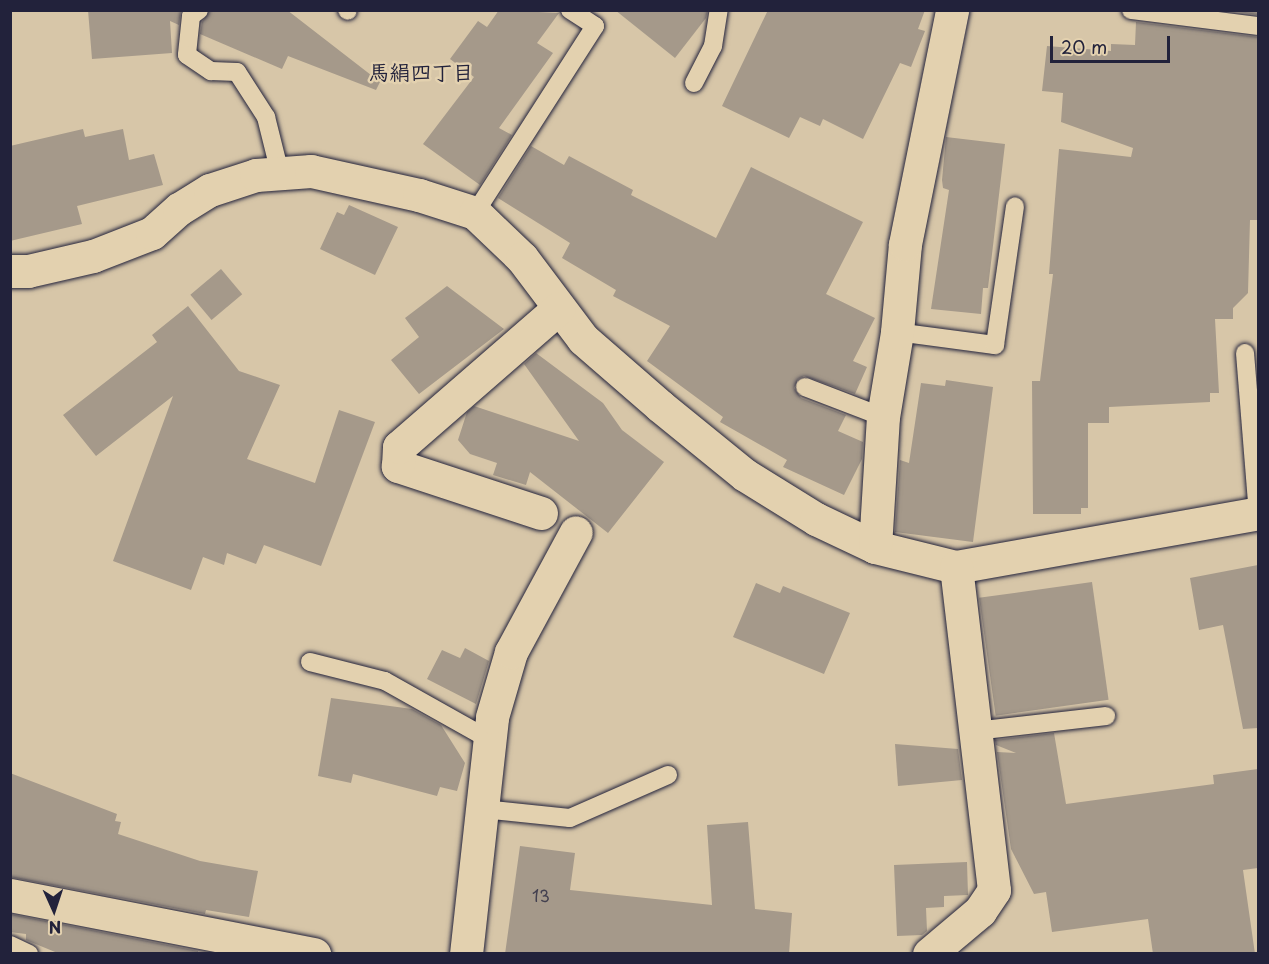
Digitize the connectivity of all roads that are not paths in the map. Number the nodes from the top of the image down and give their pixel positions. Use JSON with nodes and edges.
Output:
{"nodes":[{"id":1,"x":570,"y":10,"type":"edge"},
{"id":2,"x":719,"y":10,"type":"edge"},
{"id":3,"x":952,"y":10,"type":"edge"},
{"id":4,"x":1131,"y":10,"type":"edge"},
{"id":5,"x":194,"y":12,"type":"edge"},
{"id":6,"x":1154,"y":12,"type":"edge"},
{"id":7,"x":1258,"y":26,"type":"edge"},
{"id":8,"x":694,"y":83,"type":"dead end"},
{"id":9,"x":280,"y":173,"type":"junction"},
{"id":10,"x":1015,"y":206,"type":"dead end"},
{"id":11,"x":475,"y":213,"type":"junction"},
{"id":12,"x":10,"y":271,"type":"edge"},
{"id":13,"x":559,"y":308,"type":"junction"},
{"id":14,"x":897,"y":332,"type":"junction"},
{"id":15,"x":1245,"y":353,"type":"dead end"},
{"id":16,"x":806,"y":387,"type":"dead end"},
{"id":17,"x":883,"y":417,"type":"junction"},
{"id":18,"x":541,"y":513,"type":"dead end"},
{"id":19,"x":1258,"y":513,"type":"edge"},
{"id":20,"x":576,"y":532,"type":"dead end"},
{"id":21,"x":874,"y":547,"type":"junction"},
{"id":22,"x":956,"y":567,"type":"junction"},
{"id":23,"x":310,"y":662,"type":"dead end"},
{"id":24,"x":1106,"y":716,"type":"dead end"},
{"id":25,"x":975,"y":731,"type":"junction"},
{"id":26,"x":490,"y":740,"type":"junction"},
{"id":27,"x":668,"y":775,"type":"dead end"},
{"id":28,"x":483,"y":809,"type":"junction"},
{"id":29,"x":10,"y":895,"type":"edge"},
{"id":30,"x":10,"y":945,"type":"edge"},
{"id":31,"x":29,"y":954,"type":"edge"},
{"id":32,"x":314,"y":954,"type":"edge"},
{"id":33,"x":466,"y":954,"type":"edge"},
{"id":34,"x":928,"y":954,"type":"edge"}],
"edges":[{"from":1,"to":11,"type":"lane"},
{"from":2,"to":8,"type":"lane"},
{"from":3,"to":14,"type":"street"},
{"from":4,"to":6,"type":"lane"},
{"from":5,"to":9,"type":"lane"},
{"from":6,"to":7,"type":"lane"},
{"from":9,"to":11,"type":"street"},
{"from":9,"to":12,"type":"street"},
{"from":10,"to":14,"type":"lane"},
{"from":11,"to":13,"type":"street"},
{"from":13,"to":18,"type":"street"},
{"from":13,"to":21,"type":"street"},
{"from":14,"to":17,"type":"street"},
{"from":15,"to":19,"type":"lane"},
{"from":16,"to":17,"type":"lane"},
{"from":17,"to":21,"type":"street"},
{"from":19,"to":22,"type":"street"},
{"from":20,"to":26,"type":"street"},
{"from":21,"to":22,"type":"street"},
{"from":22,"to":25,"type":"street"},
{"from":23,"to":26,"type":"lane"},
{"from":24,"to":25,"type":"lane"},
{"from":25,"to":34,"type":"street"},
{"from":26,"to":28,"type":"street"},
{"from":27,"to":28,"type":"lane"},
{"from":28,"to":33,"type":"street"},
{"from":29,"to":32,"type":"street"},
{"from":30,"to":31,"type":"lane"}]}
